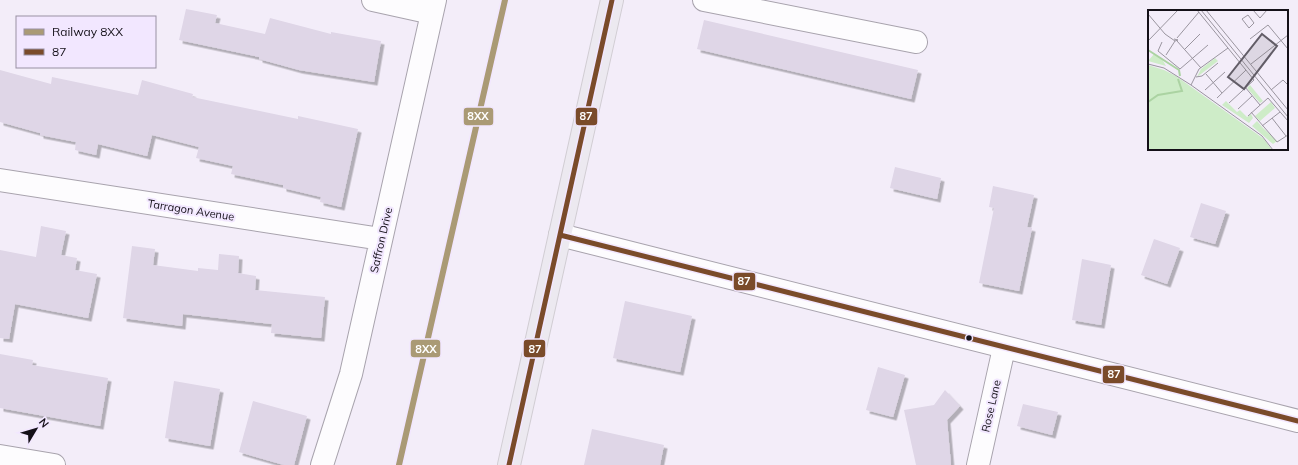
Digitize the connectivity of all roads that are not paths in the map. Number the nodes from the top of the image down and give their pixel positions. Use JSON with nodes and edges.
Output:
{"nodes":[{"id":1,"x":373,"y":0,"type":"edge"},
{"id":2,"x":612,"y":0,"type":"edge"},
{"id":3,"x":704,"y":0,"type":"edge"},
{"id":4,"x":767,"y":6,"type":"edge"},
{"id":5,"x":434,"y":7,"type":"edge"},
{"id":6,"x":916,"y":42,"type":"dead end"},
{"id":7,"x":0,"y":180,"type":"edge"},
{"id":8,"x":560,"y":235,"type":"junction"},
{"id":9,"x":381,"y":239,"type":"junction"},
{"id":10,"x":1004,"y":348,"type":"junction"},
{"id":11,"x":1298,"y":421,"type":"edge"},
{"id":12,"x":0,"y":456,"type":"edge"},
{"id":13,"x":54,"y":465,"type":"edge"},
{"id":14,"x":322,"y":465,"type":"edge"},
{"id":15,"x":509,"y":465,"type":"edge"},
{"id":16,"x":978,"y":465,"type":"edge"}],
"edges":[{"from":1,"to":5,"type":"street","name":"Saffron Drive"},
{"from":2,"to":8,"type":"main road"},
{"from":3,"to":4,"type":"street"},
{"from":4,"to":6,"type":"street"},
{"from":5,"to":9,"type":"street","name":"Saffron Drive"},
{"from":7,"to":9,"type":"street","name":"Tarragon Avenue"},
{"from":8,"to":10,"type":"street"},
{"from":8,"to":15,"type":"main road"},
{"from":9,"to":14,"type":"street","name":"Saffron Drive"},
{"from":10,"to":11,"type":"street"},
{"from":10,"to":16,"type":"street","name":"Rose Lane"},
{"from":12,"to":13,"type":"street"}]}
